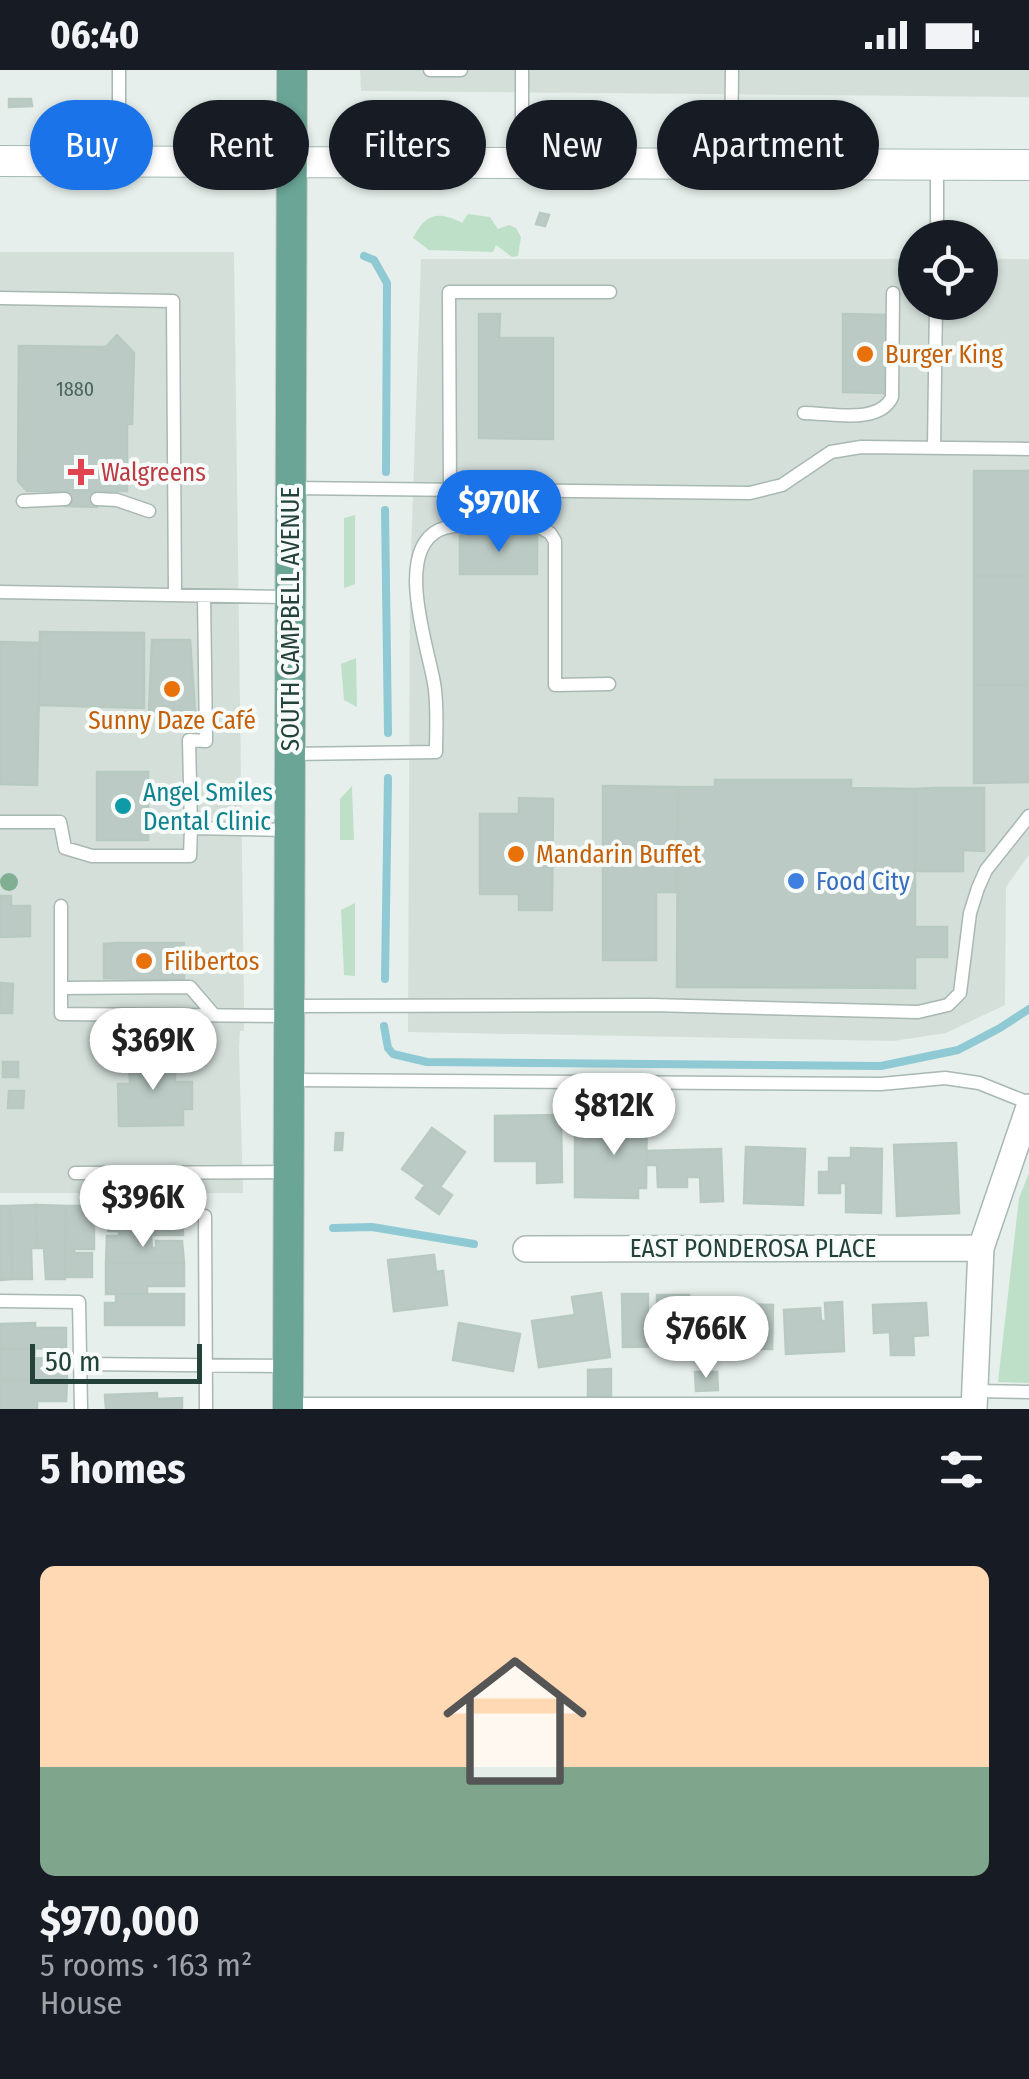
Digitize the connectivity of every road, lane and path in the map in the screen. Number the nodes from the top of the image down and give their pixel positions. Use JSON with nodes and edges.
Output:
{"nodes":[{"id":1,"x":119,"y":70,"type":"edge"},
{"id":2,"x":292,"y":70,"type":"edge"},
{"id":3,"x":430,"y":70,"type":"edge"},
{"id":4,"x":462,"y":70,"type":"edge"},
{"id":5,"x":522,"y":70,"type":"edge"},
{"id":6,"x":732,"y":70,"type":"edge"},
{"id":7,"x":119,"y":100,"type":"edge"},
{"id":8,"x":292,"y":100,"type":"edge"},
{"id":9,"x":522,"y":100,"type":"edge"},
{"id":10,"x":732,"y":100,"type":"edge"},
{"id":11,"x":0,"y":161,"type":"edge"},
{"id":12,"x":30,"y":161,"type":"edge"},
{"id":13,"x":309,"y":162,"type":"edge"},
{"id":14,"x":506,"y":163,"type":"edge"},
{"id":15,"x":879,"y":165,"type":"edge"},
{"id":16,"x":937,"y":165,"type":"junction"},
{"id":17,"x":1029,"y":166,"type":"edge"},
{"id":18,"x":292,"y":190,"type":"edge"},
{"id":19,"x":936,"y":220,"type":"edge"},
{"id":20,"x":610,"y":292,"type":"dead end"},
{"id":21,"x":892,"y":293,"type":"dead end"},
{"id":22,"x":0,"y":298,"type":"edge"},
{"id":23,"x":936,"y":320,"type":"edge"},
{"id":24,"x":804,"y":413,"type":"dead end"},
{"id":25,"x":934,"y":448,"type":"junction"},
{"id":26,"x":1029,"y":449,"type":"edge"},
{"id":27,"x":291,"y":488,"type":"junction"},
{"id":28,"x":450,"y":490,"type":"junction"},
{"id":29,"x":65,"y":499,"type":"dead end"},
{"id":30,"x":22,"y":500,"type":"dead end"},
{"id":31,"x":97,"y":500,"type":"dead end"},
{"id":32,"x":149,"y":511,"type":"dead end"},
{"id":33,"x":0,"y":592,"type":"edge"},
{"id":34,"x":176,"y":595,"type":"junction"},
{"id":35,"x":204,"y":596,"type":"junction"},
{"id":36,"x":290,"y":597,"type":"junction"},
{"id":37,"x":610,"y":684,"type":"dead end"},
{"id":38,"x":290,"y":754,"type":"junction"},
{"id":39,"x":1029,"y":816,"type":"edge"},
{"id":40,"x":0,"y":822,"type":"edge"},
{"id":41,"x":191,"y":828,"type":"junction"},
{"id":42,"x":290,"y":830,"type":"junction"},
{"id":43,"x":61,"y":906,"type":"dead end"},
{"id":44,"x":61,"y":988,"type":"junction"},
{"id":45,"x":289,"y":1011,"type":"junction"},
{"id":46,"x":214,"y":1015,"type":"junction"},
{"id":47,"x":288,"y":1080,"type":"junction"},
{"id":48,"x":1029,"y":1105,"type":"edge"},
{"id":49,"x":288,"y":1172,"type":"junction"},
{"id":50,"x":75,"y":1173,"type":"dead end"},
{"id":51,"x":205,"y":1216,"type":"dead end"},
{"id":52,"x":981,"y":1248,"type":"junction"},
{"id":53,"x":526,"y":1249,"type":"dead end"},
{"id":54,"x":0,"y":1301,"type":"edge"},
{"id":55,"x":82,"y":1364,"type":"junction"},
{"id":56,"x":206,"y":1366,"type":"junction"},
{"id":57,"x":288,"y":1366,"type":"junction"},
{"id":58,"x":1029,"y":1392,"type":"edge"},
{"id":59,"x":975,"y":1401,"type":"edge"},
{"id":60,"x":288,"y":1407,"type":"edge"},
{"id":61,"x":81,"y":1409,"type":"edge"},
{"id":62,"x":206,"y":1409,"type":"edge"}],
"edges":[{"from":1,"to":7,"type":"lane"},
{"from":2,"to":8,"type":"main road","name":"SOUTH CAMPBELL AVENUE"},
{"from":3,"to":4,"type":"lane"},
{"from":5,"to":9,"type":"lane"},
{"from":6,"to":10,"type":"lane"},
{"from":11,"to":12,"type":"main road"},
{"from":13,"to":14,"type":"main road"},
{"from":15,"to":16,"type":"main road"},
{"from":16,"to":17,"type":"main road"},
{"from":16,"to":19,"type":"lane"},
{"from":18,"to":27,"type":"main road","name":"SOUTH CAMPBELL AVENUE"},
{"from":20,"to":28,"type":"lane"},
{"from":21,"to":24,"type":"lane"},
{"from":22,"to":34,"type":"lane"},
{"from":23,"to":25,"type":"lane"},
{"from":25,"to":26,"type":"lane"},
{"from":25,"to":28,"type":"lane"},
{"from":27,"to":28,"type":"lane"},
{"from":27,"to":36,"type":"main road","name":"SOUTH CAMPBELL AVENUE"},
{"from":29,"to":30,"type":"lane"},
{"from":31,"to":32,"type":"lane"},
{"from":33,"to":34,"type":"lane"},
{"from":34,"to":35,"type":"lane"},
{"from":35,"to":36,"type":"lane"},
{"from":35,"to":41,"type":"lane"},
{"from":36,"to":38,"type":"main road","name":"SOUTH CAMPBELL AVENUE"},
{"from":37,"to":38,"type":"lane"},
{"from":38,"to":42,"type":"main road","name":"SOUTH CAMPBELL AVENUE"},
{"from":39,"to":45,"type":"lane"},
{"from":40,"to":41,"type":"lane"},
{"from":41,"to":42,"type":"lane"},
{"from":42,"to":45,"type":"main road","name":"SOUTH CAMPBELL AVENUE"},
{"from":43,"to":44,"type":"lane"},
{"from":44,"to":46,"type":"lane"},
{"from":44,"to":46,"type":"lane"},
{"from":45,"to":46,"type":"lane"},
{"from":45,"to":47,"type":"main road","name":"SOUTH CAMPBELL AVENUE"},
{"from":47,"to":48,"type":"lane"},
{"from":47,"to":49,"type":"main road","name":"SOUTH CAMPBELL AVENUE"},
{"from":48,"to":52,"type":"street"},
{"from":49,"to":50,"type":"lane"},
{"from":49,"to":57,"type":"main road","name":"SOUTH CAMPBELL AVENUE"},
{"from":51,"to":56,"type":"lane"},
{"from":52,"to":53,"type":"street","name":"EAST PONDEROSA PLACE"},
{"from":52,"to":59,"type":"street"},
{"from":54,"to":55,"type":"lane"},
{"from":55,"to":56,"type":"lane"},
{"from":55,"to":61,"type":"lane"},
{"from":56,"to":57,"type":"lane"},
{"from":56,"to":62,"type":"lane"},
{"from":57,"to":60,"type":"main road","name":"SOUTH CAMPBELL AVENUE"},
{"from":58,"to":59,"type":"lane"},
{"from":59,"to":60,"type":"lane"}]}
